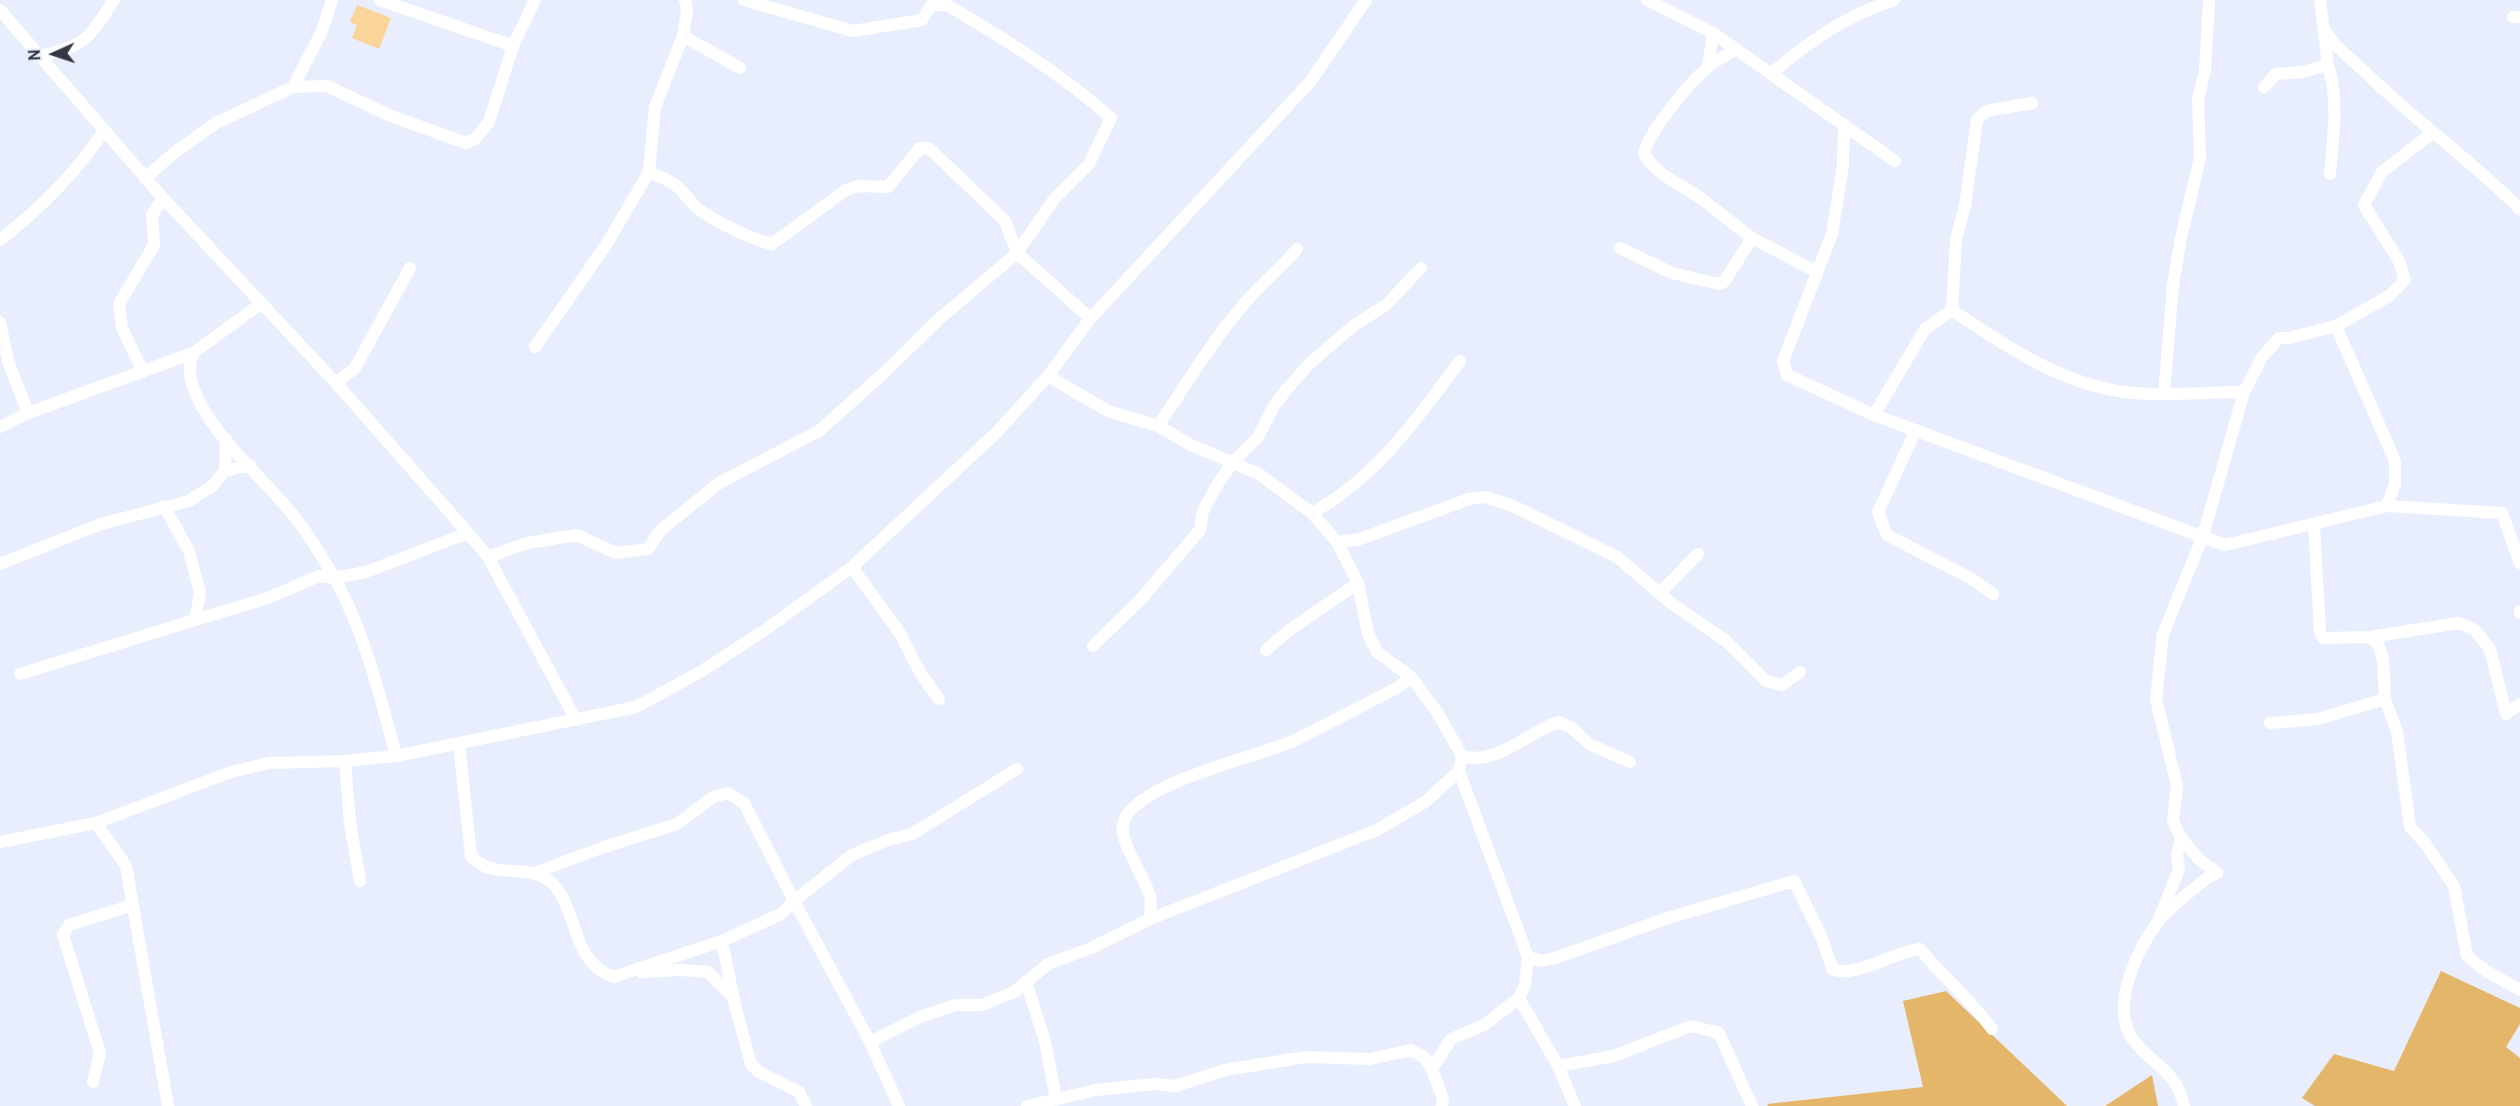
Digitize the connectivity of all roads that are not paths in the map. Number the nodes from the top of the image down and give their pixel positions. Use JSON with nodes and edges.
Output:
{"nodes":[{"id":1,"x":114,"y":0,"type":"edge"},
{"id":2,"x":332,"y":0,"type":"edge"},
{"id":3,"x":380,"y":0,"type":"edge"},
{"id":4,"x":535,"y":0,"type":"edge"},
{"id":5,"x":685,"y":0,"type":"edge"},
{"id":6,"x":744,"y":0,"type":"edge"},
{"id":7,"x":1366,"y":0,"type":"edge"},
{"id":8,"x":1647,"y":0,"type":"edge"},
{"id":9,"x":1894,"y":0,"type":"edge"},
{"id":10,"x":2209,"y":0,"type":"edge"},
{"id":11,"x":2320,"y":0,"type":"edge"},
{"id":12,"x":0,"y":10,"type":"edge"},
{"id":13,"x":2324,"y":29,"type":"junction"},
{"id":14,"x":1713,"y":33,"type":"junction"},
{"id":15,"x":683,"y":36,"type":"junction"},
{"id":16,"x":513,"y":46,"type":"junction"},
{"id":17,"x":1736,"y":50,"type":"junction"},
{"id":18,"x":39,"y":56,"type":"junction"},
{"id":19,"x":2328,"y":65,"type":"junction"},
{"id":20,"x":1708,"y":67,"type":"junction"},
{"id":21,"x":740,"y":68,"type":"dead end"},
{"id":22,"x":1773,"y":72,"type":"junction"},
{"id":23,"x":293,"y":87,"type":"junction"},
{"id":24,"x":2264,"y":87,"type":"dead end"},
{"id":25,"x":2032,"y":103,"type":"dead end"},
{"id":26,"x":1844,"y":125,"type":"junction"},
{"id":27,"x":104,"y":131,"type":"junction"},
{"id":28,"x":2432,"y":134,"type":"junction"},
{"id":29,"x":1895,"y":161,"type":"dead end"},
{"id":30,"x":649,"y":172,"type":"junction"},
{"id":31,"x":2330,"y":174,"type":"dead end"},
{"id":32,"x":146,"y":178,"type":"junction"},
{"id":33,"x":164,"y":198,"type":"junction"},
{"id":34,"x":2520,"y":209,"type":"edge"},
{"id":35,"x":1752,"y":238,"type":"junction"},
{"id":36,"x":0,"y":240,"type":"edge"},
{"id":37,"x":1620,"y":248,"type":"dead end"},
{"id":38,"x":1297,"y":249,"type":"dead end"},
{"id":39,"x":1017,"y":253,"type":"junction"},
{"id":40,"x":410,"y":268,"type":"dead end"},
{"id":41,"x":1421,"y":268,"type":"dead end"},
{"id":42,"x":1817,"y":272,"type":"junction"},
{"id":43,"x":262,"y":303,"type":"junction"},
{"id":44,"x":1952,"y":310,"type":"junction"},
{"id":45,"x":1090,"y":318,"type":"junction"},
{"id":46,"x":0,"y":322,"type":"edge"},
{"id":47,"x":2336,"y":326,"type":"junction"},
{"id":48,"x":535,"y":347,"type":"dead end"},
{"id":49,"x":193,"y":352,"type":"junction"},
{"id":50,"x":1460,"y":361,"type":"dead end"},
{"id":51,"x":143,"y":372,"type":"junction"},
{"id":52,"x":1048,"y":376,"type":"junction"},
{"id":53,"x":336,"y":383,"type":"junction"},
{"id":54,"x":2244,"y":392,"type":"junction"},
{"id":55,"x":2164,"y":394,"type":"junction"},
{"id":56,"x":28,"y":412,"type":"junction"},
{"id":57,"x":1874,"y":415,"type":"junction"},
{"id":58,"x":1158,"y":426,"type":"junction"},
{"id":59,"x":0,"y":427,"type":"edge"},
{"id":60,"x":1916,"y":430,"type":"junction"},
{"id":61,"x":226,"y":439,"type":"junction"},
{"id":62,"x":1233,"y":462,"type":"junction"},
{"id":63,"x":250,"y":465,"type":"junction"},
{"id":64,"x":225,"y":471,"type":"junction"},
{"id":65,"x":164,"y":506,"type":"junction"},
{"id":66,"x":2387,"y":506,"type":"junction"},
{"id":67,"x":1312,"y":513,"type":"junction"},
{"id":68,"x":2314,"y":525,"type":"junction"},
{"id":69,"x":468,"y":533,"type":"junction"},
{"id":70,"x":2203,"y":536,"type":"junction"},
{"id":71,"x":1337,"y":542,"type":"junction"},
{"id":72,"x":1698,"y":554,"type":"dead end"},
{"id":73,"x":488,"y":557,"type":"junction"},
{"id":74,"x":2520,"y":563,"type":"edge"},
{"id":75,"x":0,"y":564,"type":"edge"},
{"id":76,"x":852,"y":567,"type":"junction"},
{"id":77,"x":334,"y":578,"type":"junction"},
{"id":78,"x":1358,"y":583,"type":"junction"},
{"id":79,"x":1660,"y":593,"type":"junction"},
{"id":80,"x":1993,"y":594,"type":"dead end"},
{"id":81,"x":195,"y":620,"type":"junction"},
{"id":82,"x":2370,"y":637,"type":"junction"},
{"id":83,"x":1093,"y":646,"type":"dead end"},
{"id":84,"x":1266,"y":650,"type":"dead end"},
{"id":85,"x":1800,"y":672,"type":"dead end"},
{"id":86,"x":20,"y":674,"type":"dead end"},
{"id":87,"x":1410,"y":677,"type":"junction"},
{"id":88,"x":939,"y":699,"type":"dead end"},
{"id":89,"x":2385,"y":699,"type":"junction"},
{"id":90,"x":2520,"y":705,"type":"edge"},
{"id":91,"x":576,"y":720,"type":"junction"},
{"id":92,"x":2270,"y":723,"type":"dead end"},
{"id":93,"x":459,"y":744,"type":"junction"},
{"id":94,"x":396,"y":756,"type":"junction"},
{"id":95,"x":1462,"y":756,"type":"junction"},
{"id":96,"x":345,"y":761,"type":"junction"},
{"id":97,"x":1630,"y":762,"type":"dead end"},
{"id":98,"x":1017,"y":769,"type":"dead end"},
{"id":99,"x":1459,"y":771,"type":"junction"},
{"id":100,"x":96,"y":823,"type":"junction"},
{"id":101,"x":2181,"y":838,"type":"junction"},
{"id":102,"x":0,"y":842,"type":"edge"},
{"id":103,"x":537,"y":872,"type":"junction"},
{"id":104,"x":360,"y":881,"type":"dead end"},
{"id":105,"x":794,"y":901,"type":"junction"},
{"id":106,"x":133,"y":905,"type":"junction"},
{"id":107,"x":1150,"y":918,"type":"junction"},
{"id":108,"x":2157,"y":923,"type":"junction"},
{"id":109,"x":722,"y":941,"type":"junction"},
{"id":110,"x":1528,"y":957,"type":"junction"},
{"id":111,"x":631,"y":972,"type":"junction"},
{"id":112,"x":1026,"y":982,"type":"junction"},
{"id":113,"x":2520,"y":990,"type":"edge"},
{"id":114,"x":733,"y":998,"type":"junction"},
{"id":115,"x":1519,"y":998,"type":"junction"},
{"id":116,"x":1992,"y":1029,"type":"dead end"},
{"id":117,"x":870,"y":1042,"type":"junction"},
{"id":118,"x":1558,"y":1065,"type":"junction"},
{"id":119,"x":1432,"y":1069,"type":"junction"},
{"id":120,"x":93,"y":1082,"type":"dead end"},
{"id":121,"x":1056,"y":1099,"type":"junction"},
{"id":122,"x":168,"y":1106,"type":"edge"},
{"id":123,"x":806,"y":1106,"type":"edge"},
{"id":124,"x":899,"y":1106,"type":"edge"},
{"id":125,"x":1027,"y":1106,"type":"edge"},
{"id":126,"x":1442,"y":1106,"type":"edge"},
{"id":127,"x":1575,"y":1106,"type":"edge"},
{"id":128,"x":1752,"y":1106,"type":"edge"},
{"id":129,"x":2184,"y":1106,"type":"edge"}],
"edges":[{"from":1,"to":18,"type":"street"},
{"from":2,"to":23,"type":"street"},
{"from":3,"to":16,"type":"street"},
{"from":4,"to":16,"type":"street"},
{"from":5,"to":15,"type":"street"},
{"from":6,"to":39,"type":"street"},
{"from":7,"to":45,"type":"street"},
{"from":8,"to":14,"type":"street"},
{"from":9,"to":22,"type":"street"},
{"from":10,"to":55,"type":"street"},
{"from":11,"to":13,"type":"street"},
{"from":12,"to":18,"type":"street"},
{"from":13,"to":19,"type":"street"},
{"from":13,"to":28,"type":"street"},
{"from":14,"to":17,"type":"street"},
{"from":14,"to":20,"type":"street"},
{"from":15,"to":21,"type":"street"},
{"from":15,"to":30,"type":"street"},
{"from":16,"to":23,"type":"street"},
{"from":17,"to":20,"type":"street"},
{"from":17,"to":22,"type":"street"},
{"from":18,"to":27,"type":"street"},
{"from":19,"to":24,"type":"street"},
{"from":19,"to":31,"type":"street"},
{"from":20,"to":35,"type":"street"},
{"from":22,"to":26,"type":"street"},
{"from":23,"to":32,"type":"street"},
{"from":25,"to":44,"type":"street"},
{"from":26,"to":29,"type":"street"},
{"from":26,"to":42,"type":"street"},
{"from":27,"to":32,"type":"street"},
{"from":27,"to":36,"type":"street"},
{"from":28,"to":34,"type":"street"},
{"from":28,"to":47,"type":"street"},
{"from":30,"to":39,"type":"street"},
{"from":30,"to":48,"type":"street"},
{"from":32,"to":33,"type":"street"},
{"from":33,"to":43,"type":"street"},
{"from":33,"to":51,"type":"street"},
{"from":35,"to":37,"type":"street"},
{"from":35,"to":42,"type":"street"},
{"from":38,"to":58,"type":"street"},
{"from":39,"to":45,"type":"street"},
{"from":39,"to":73,"type":"street"},
{"from":40,"to":53,"type":"street"},
{"from":41,"to":62,"type":"street"},
{"from":42,"to":57,"type":"street"},
{"from":43,"to":49,"type":"street"},
{"from":43,"to":53,"type":"street"},
{"from":44,"to":55,"type":"street"},
{"from":44,"to":57,"type":"street"},
{"from":45,"to":52,"type":"street"},
{"from":46,"to":56,"type":"street"},
{"from":47,"to":54,"type":"street"},
{"from":47,"to":66,"type":"street"},
{"from":49,"to":51,"type":"street"},
{"from":49,"to":61,"type":"street"},
{"from":50,"to":67,"type":"street"},
{"from":51,"to":56,"type":"street"},
{"from":52,"to":58,"type":"street"},
{"from":52,"to":76,"type":"street"},
{"from":53,"to":69,"type":"street"},
{"from":54,"to":55,"type":"street"},
{"from":54,"to":70,"type":"street"},
{"from":56,"to":59,"type":"street"},
{"from":57,"to":60,"type":"street"},
{"from":58,"to":62,"type":"street"},
{"from":60,"to":70,"type":"street"},
{"from":60,"to":80,"type":"street"},
{"from":61,"to":63,"type":"street"},
{"from":61,"to":64,"type":"street"},
{"from":62,"to":67,"type":"street"},
{"from":62,"to":83,"type":"street"},
{"from":63,"to":64,"type":"street"},
{"from":63,"to":77,"type":"street"},
{"from":64,"to":65,"type":"street"},
{"from":65,"to":75,"type":"street"},
{"from":65,"to":81,"type":"street"},
{"from":66,"to":68,"type":"street"},
{"from":66,"to":74,"type":"street"},
{"from":67,"to":71,"type":"street"},
{"from":68,"to":70,"type":"street"},
{"from":68,"to":82,"type":"street"},
{"from":69,"to":73,"type":"street"},
{"from":69,"to":77,"type":"street"},
{"from":70,"to":101,"type":"street"},
{"from":71,"to":78,"type":"street"},
{"from":71,"to":79,"type":"street"},
{"from":72,"to":79,"type":"street"},
{"from":73,"to":91,"type":"street"},
{"from":76,"to":88,"type":"street"},
{"from":76,"to":91,"type":"street"},
{"from":77,"to":81,"type":"street"},
{"from":77,"to":94,"type":"street"},
{"from":78,"to":84,"type":"street"},
{"from":78,"to":87,"type":"street"},
{"from":79,"to":85,"type":"street"},
{"from":81,"to":86,"type":"street"},
{"from":82,"to":89,"type":"street"},
{"from":82,"to":90,"type":"street"},
{"from":87,"to":95,"type":"street"},
{"from":87,"to":107,"type":"street"},
{"from":89,"to":92,"type":"street"},
{"from":89,"to":113,"type":"street"},
{"from":91,"to":93,"type":"street"},
{"from":93,"to":94,"type":"street"},
{"from":93,"to":103,"type":"street"},
{"from":94,"to":96,"type":"street"},
{"from":95,"to":97,"type":"street"},
{"from":95,"to":99,"type":"street"},
{"from":96,"to":100,"type":"street"},
{"from":96,"to":104,"type":"street"},
{"from":98,"to":105,"type":"street"},
{"from":99,"to":107,"type":"street"},
{"from":99,"to":110,"type":"street"},
{"from":100,"to":102,"type":"street"},
{"from":100,"to":106,"type":"street"},
{"from":101,"to":108,"type":"street"},
{"from":101,"to":108,"type":"street"},
{"from":103,"to":105,"type":"street"},
{"from":103,"to":111,"type":"street"},
{"from":105,"to":109,"type":"street"},
{"from":105,"to":117,"type":"street"},
{"from":106,"to":120,"type":"street"},
{"from":106,"to":122,"type":"street"},
{"from":107,"to":112,"type":"street"},
{"from":108,"to":129,"type":"street"},
{"from":109,"to":111,"type":"street"},
{"from":109,"to":114,"type":"street"},
{"from":110,"to":115,"type":"street"},
{"from":110,"to":116,"type":"street"},
{"from":111,"to":114,"type":"street"},
{"from":112,"to":117,"type":"street"},
{"from":112,"to":121,"type":"street"},
{"from":114,"to":123,"type":"street"},
{"from":115,"to":118,"type":"street"},
{"from":115,"to":119,"type":"street"},
{"from":117,"to":124,"type":"street"},
{"from":118,"to":127,"type":"street"},
{"from":118,"to":128,"type":"street"},
{"from":119,"to":121,"type":"street"},
{"from":119,"to":126,"type":"street"},
{"from":121,"to":125,"type":"street"}]}
